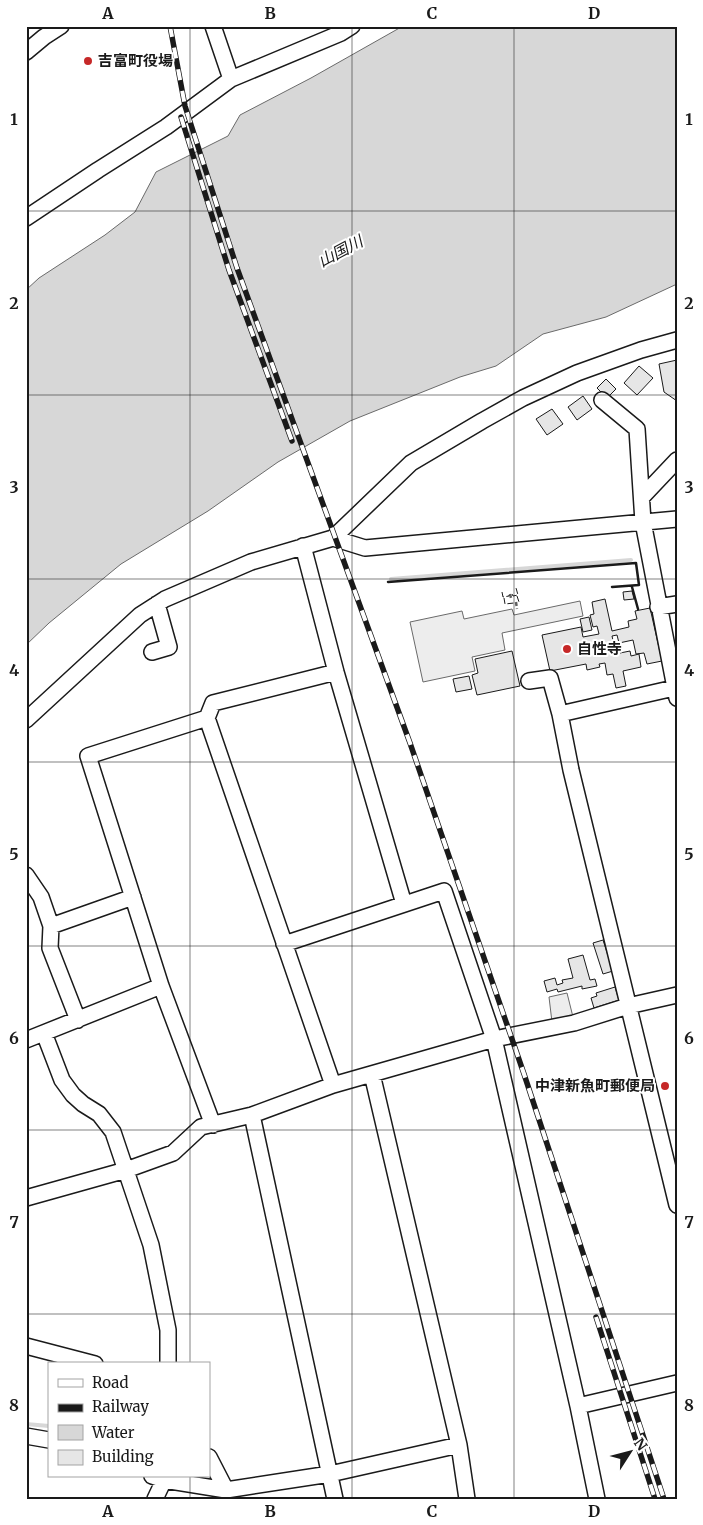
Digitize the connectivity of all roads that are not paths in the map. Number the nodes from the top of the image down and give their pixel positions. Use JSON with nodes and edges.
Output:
{"nodes":[{"id":1,"x":61,"y":26,"type":"edge"},
{"id":2,"x":213,"y":26,"type":"edge"},
{"id":3,"x":352,"y":26,"type":"edge"},
{"id":4,"x":26,"y":52,"type":"edge"},
{"id":5,"x":231,"y":79,"type":"junction"},
{"id":6,"x":26,"y":218,"type":"edge"},
{"id":7,"x":677,"y":340,"type":"edge"},
{"id":8,"x":602,"y":400,"type":"dead end"},
{"id":9,"x":677,"y":460,"type":"edge"},
{"id":10,"x":642,"y":497,"type":"junction"},
{"id":11,"x":677,"y":519,"type":"edge"},
{"id":12,"x":643,"y":522,"type":"junction"},
{"id":13,"x":334,"y":538,"type":"junction"},
{"id":14,"x":303,"y":546,"type":"junction"},
{"id":15,"x":156,"y":604,"type":"junction"},
{"id":16,"x":677,"y":604,"type":"edge"},
{"id":17,"x":658,"y":606,"type":"junction"},
{"id":18,"x":152,"y":652,"type":"dead end"},
{"id":19,"x":336,"y":672,"type":"junction"},
{"id":20,"x":529,"y":681,"type":"dead end"},
{"id":21,"x":675,"y":684,"type":"edge"},
{"id":22,"x":560,"y":714,"type":"junction"},
{"id":23,"x":207,"y":718,"type":"junction"},
{"id":24,"x":26,"y":720,"type":"edge"},
{"id":25,"x":26,"y":875,"type":"edge"},
{"id":26,"x":133,"y":897,"type":"junction"},
{"id":27,"x":404,"y":904,"type":"junction"},
{"id":28,"x":51,"y":926,"type":"junction"},
{"id":29,"x":284,"y":944,"type":"junction"},
{"id":30,"x":162,"y":986,"type":"junction"},
{"id":31,"x":677,"y":995,"type":"edge"},
{"id":32,"x":628,"y":1006,"type":"junction"},
{"id":33,"x":78,"y":1020,"type":"junction"},
{"id":34,"x":44,"y":1033,"type":"junction"},
{"id":35,"x":494,"y":1039,"type":"junction"},
{"id":36,"x":26,"y":1040,"type":"edge"},
{"id":37,"x":372,"y":1074,"type":"junction"},
{"id":38,"x":333,"y":1086,"type":"junction"},
{"id":39,"x":252,"y":1115,"type":"junction"},
{"id":40,"x":213,"y":1125,"type":"junction"},
{"id":41,"x":126,"y":1170,"type":"junction"},
{"id":42,"x":26,"y":1198,"type":"edge"},
{"id":43,"x":677,"y":1205,"type":"edge"},
{"id":44,"x":26,"y":1346,"type":"edge"},
{"id":45,"x":78,"y":1362,"type":"edge"},
{"id":46,"x":168,"y":1362,"type":"edge"},
{"id":47,"x":677,"y":1383,"type":"edge"},
{"id":48,"x":578,"y":1406,"type":"junction"},
{"id":49,"x":26,"y":1436,"type":"edge"},
{"id":50,"x":48,"y":1440,"type":"edge"},
{"id":51,"x":458,"y":1445,"type":"junction"},
{"id":52,"x":210,"y":1459,"type":"edge"},
{"id":53,"x":330,"y":1474,"type":"junction"},
{"id":54,"x":158,"y":1478,"type":"edge"},
{"id":55,"x":227,"y":1494,"type":"edge"},
{"id":56,"x":155,"y":1499,"type":"edge"},
{"id":57,"x":335,"y":1499,"type":"edge"},
{"id":58,"x":467,"y":1499,"type":"edge"},
{"id":59,"x":597,"y":1499,"type":"edge"}],
"edges":[{"from":1,"to":4,"type":"street"},
{"from":2,"to":5,"type":"street"},
{"from":3,"to":5,"type":"street"},
{"from":5,"to":6,"type":"street"},
{"from":7,"to":13,"type":"street"},
{"from":8,"to":10,"type":"street"},
{"from":9,"to":10,"type":"street"},
{"from":10,"to":12,"type":"street"},
{"from":11,"to":12,"type":"street"},
{"from":12,"to":13,"type":"street"},
{"from":12,"to":17,"type":"street"},
{"from":13,"to":14,"type":"street"},
{"from":14,"to":15,"type":"street"},
{"from":14,"to":19,"type":"street"},
{"from":15,"to":18,"type":"street"},
{"from":15,"to":24,"type":"street"},
{"from":16,"to":17,"type":"street"},
{"from":17,"to":21,"type":"street"},
{"from":19,"to":23,"type":"street"},
{"from":19,"to":27,"type":"street"},
{"from":20,"to":22,"type":"street"},
{"from":21,"to":22,"type":"street"},
{"from":22,"to":32,"type":"street"},
{"from":23,"to":26,"type":"street"},
{"from":23,"to":29,"type":"street"},
{"from":25,"to":28,"type":"street"},
{"from":26,"to":28,"type":"street"},
{"from":26,"to":30,"type":"street"},
{"from":27,"to":29,"type":"street"},
{"from":27,"to":35,"type":"street"},
{"from":28,"to":33,"type":"street"},
{"from":29,"to":38,"type":"street"},
{"from":30,"to":33,"type":"street"},
{"from":30,"to":40,"type":"street"},
{"from":31,"to":32,"type":"street"},
{"from":32,"to":35,"type":"street"},
{"from":32,"to":43,"type":"street"},
{"from":33,"to":34,"type":"street"},
{"from":34,"to":36,"type":"street"},
{"from":34,"to":41,"type":"street"},
{"from":35,"to":37,"type":"street"},
{"from":35,"to":48,"type":"street"},
{"from":37,"to":38,"type":"street"},
{"from":37,"to":51,"type":"street"},
{"from":38,"to":39,"type":"street"},
{"from":39,"to":40,"type":"street"},
{"from":39,"to":53,"type":"street"},
{"from":40,"to":41,"type":"street"},
{"from":41,"to":42,"type":"street"},
{"from":41,"to":46,"type":"street"},
{"from":44,"to":45,"type":"street"},
{"from":47,"to":48,"type":"street"},
{"from":48,"to":59,"type":"street"},
{"from":49,"to":50,"type":"street"},
{"from":51,"to":53,"type":"street"},
{"from":51,"to":58,"type":"street"},
{"from":52,"to":55,"type":"street"},
{"from":53,"to":55,"type":"street"},
{"from":53,"to":57,"type":"street"},
{"from":54,"to":55,"type":"street"},
{"from":54,"to":56,"type":"street"}]}
